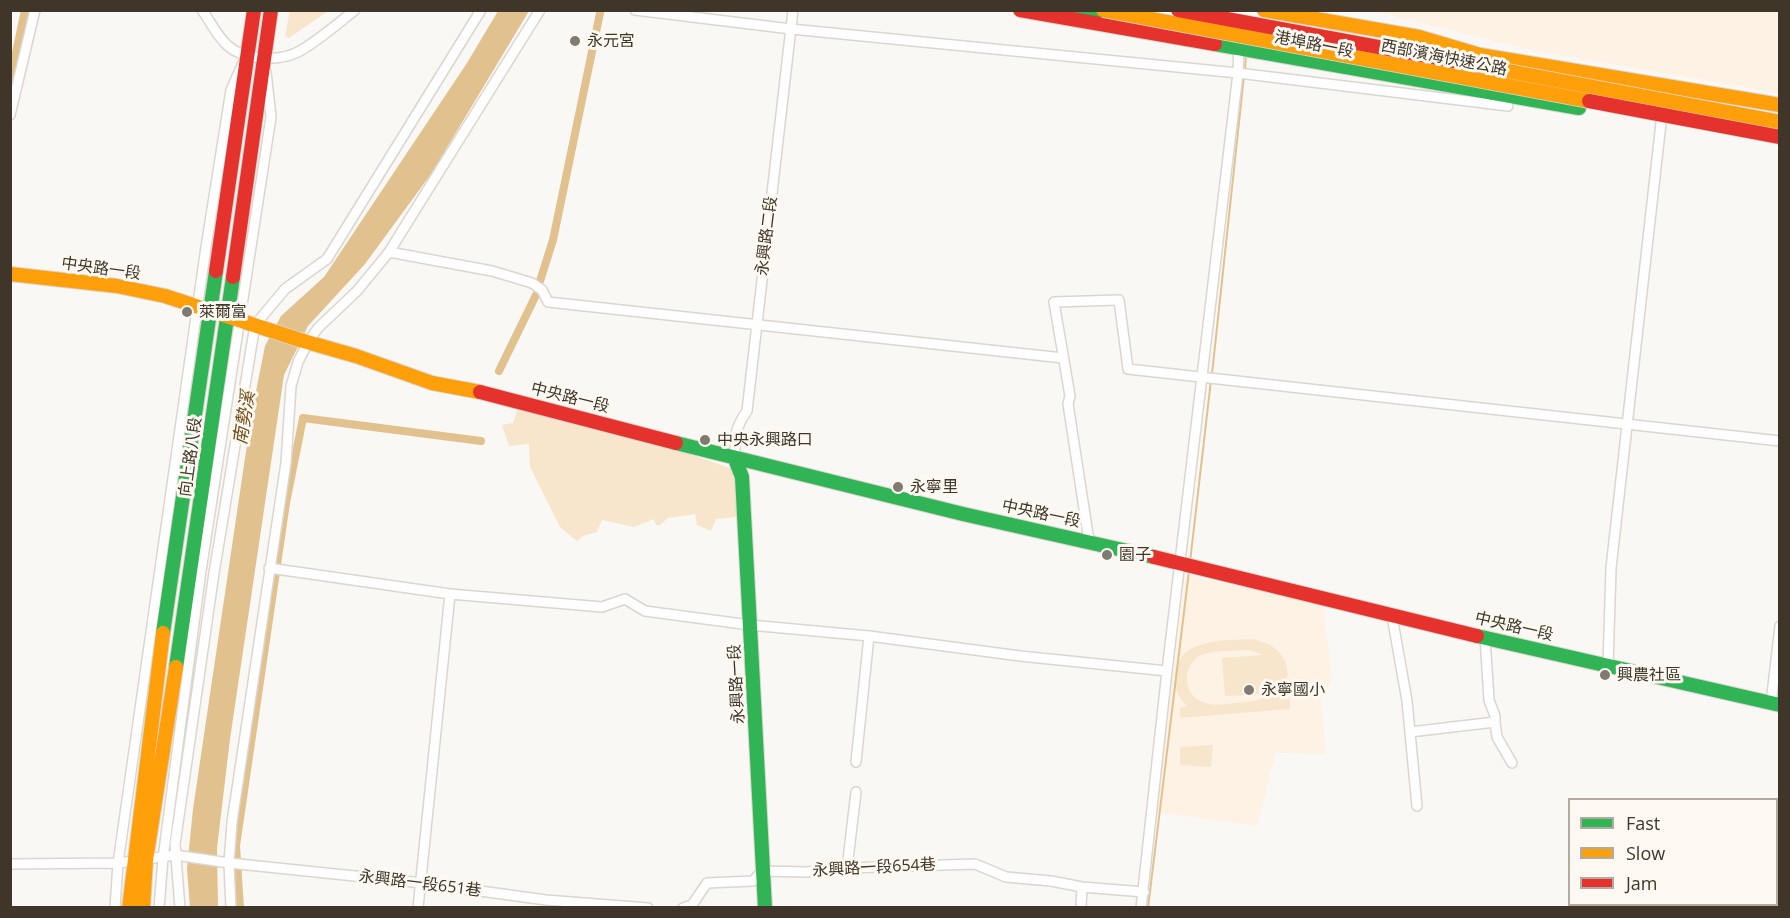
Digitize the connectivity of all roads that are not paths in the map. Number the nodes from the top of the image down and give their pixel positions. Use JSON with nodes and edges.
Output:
{"nodes":[{"id":1,"x":34,"y":10,"type":"edge"},
{"id":2,"x":202,"y":10,"type":"edge"},
{"id":3,"x":254,"y":10,"type":"edge"},
{"id":4,"x":271,"y":10,"type":"edge"},
{"id":5,"x":355,"y":10,"type":"edge"},
{"id":6,"x":481,"y":10,"type":"edge"},
{"id":7,"x":540,"y":10,"type":"edge"},
{"id":8,"x":635,"y":10,"type":"edge"},
{"id":9,"x":793,"y":10,"type":"edge"},
{"id":10,"x":1020,"y":10,"type":"edge"},
{"id":11,"x":1074,"y":10,"type":"edge"},
{"id":12,"x":1103,"y":10,"type":"edge"},
{"id":13,"x":1178,"y":10,"type":"edge"},
{"id":14,"x":1203,"y":10,"type":"edge"},
{"id":15,"x":1240,"y":10,"type":"edge"},
{"id":16,"x":1264,"y":10,"type":"edge"},
{"id":17,"x":1139,"y":14,"type":"edge"},
{"id":18,"x":1224,"y":19,"type":"junction"},
{"id":19,"x":791,"y":29,"type":"junction"},
{"id":20,"x":1240,"y":29,"type":"junction"},
{"id":21,"x":1238,"y":47,"type":"junction"},
{"id":22,"x":247,"y":55,"type":"junction"},
{"id":23,"x":1480,"y":55,"type":"junction"},
{"id":24,"x":263,"y":58,"type":"junction"},
{"id":25,"x":1391,"y":58,"type":"junction"},
{"id":26,"x":1238,"y":74,"type":"junction"},
{"id":27,"x":1472,"y":88,"type":"junction"},
{"id":28,"x":1779,"y":105,"type":"edge"},
{"id":29,"x":1508,"y":106,"type":"dead end"},
{"id":30,"x":10,"y":115,"type":"edge"},
{"id":31,"x":1779,"y":122,"type":"edge"},
{"id":32,"x":1661,"y":123,"type":"junction"},
{"id":33,"x":1779,"y":137,"type":"edge"},
{"id":34,"x":1779,"y":144,"type":"edge"},
{"id":35,"x":389,"y":252,"type":"junction"},
{"id":36,"x":10,"y":274,"type":"edge"},
{"id":37,"x":204,"y":309,"type":"junction"},
{"id":38,"x":233,"y":319,"type":"junction"},
{"id":39,"x":756,"y":324,"type":"junction"},
{"id":40,"x":255,"y":325,"type":"junction"},
{"id":41,"x":304,"y":341,"type":"junction"},
{"id":42,"x":1064,"y":358,"type":"junction"},
{"id":43,"x":1202,"y":376,"type":"junction"},
{"id":44,"x":1626,"y":423,"type":"junction"},
{"id":45,"x":187,"y":432,"type":"junction"},
{"id":46,"x":217,"y":434,"type":"junction"},
{"id":47,"x":1779,"y":441,"type":"edge"},
{"id":48,"x":735,"y":459,"type":"junction"},
{"id":49,"x":1089,"y":541,"type":"junction"},
{"id":50,"x":1179,"y":564,"type":"junction"},
{"id":51,"x":269,"y":568,"type":"junction"},
{"id":52,"x":450,"y":594,"type":"junction"},
{"id":53,"x":1392,"y":616,"type":"junction"},
{"id":54,"x":750,"y":625,"type":"junction"},
{"id":55,"x":1779,"y":626,"type":"edge"},
{"id":56,"x":869,"y":636,"type":"junction"},
{"id":57,"x":1485,"y":638,"type":"junction"},
{"id":58,"x":1608,"y":666,"type":"junction"},
{"id":59,"x":1167,"y":671,"type":"junction"},
{"id":60,"x":1775,"y":704,"type":"edge"},
{"id":61,"x":1495,"y":722,"type":"junction"},
{"id":62,"x":1410,"y":732,"type":"junction"},
{"id":63,"x":856,"y":762,"type":"dead end"},
{"id":64,"x":1512,"y":763,"type":"dead end"},
{"id":65,"x":856,"y":792,"type":"dead end"},
{"id":66,"x":1417,"y":806,"type":"dead end"},
{"id":67,"x":176,"y":855,"type":"junction"},
{"id":68,"x":163,"y":858,"type":"junction"},
{"id":69,"x":140,"y":861,"type":"junction"},
{"id":70,"x":118,"y":863,"type":"junction"},
{"id":71,"x":229,"y":863,"type":"junction"},
{"id":72,"x":10,"y":864,"type":"edge"},
{"id":73,"x":847,"y":868,"type":"junction"},
{"id":74,"x":762,"y":871,"type":"junction"},
{"id":75,"x":422,"y":883,"type":"junction"},
{"id":76,"x":1083,"y":887,"type":"junction"},
{"id":77,"x":1143,"y":892,"type":"junction"},
{"id":78,"x":115,"y":908,"type":"edge"},
{"id":79,"x":129,"y":908,"type":"edge"},
{"id":80,"x":142,"y":908,"type":"edge"},
{"id":81,"x":159,"y":908,"type":"edge"},
{"id":82,"x":180,"y":908,"type":"edge"},
{"id":83,"x":231,"y":908,"type":"edge"},
{"id":84,"x":418,"y":908,"type":"edge"},
{"id":85,"x":648,"y":908,"type":"edge"},
{"id":86,"x":682,"y":908,"type":"edge"},
{"id":87,"x":765,"y":908,"type":"edge"},
{"id":88,"x":1081,"y":908,"type":"edge"},
{"id":89,"x":1142,"y":908,"type":"edge"}],
"edges":[{"from":1,"to":30,"type":"street"},
{"from":2,"to":22,"type":"street"},
{"from":3,"to":22,"type":"main road","name":"向上路八段"},
{"from":4,"to":24,"type":"main road","name":"向上路八段"},
{"from":5,"to":24,"type":"street"},
{"from":6,"to":40,"type":"street"},
{"from":7,"to":35,"type":"street"},
{"from":8,"to":19,"type":"street"},
{"from":9,"to":19,"type":"street","name":"永興路二段"},
{"from":10,"to":21,"type":"main road","name":"港埠路一段"},
{"from":11,"to":17,"type":"main road","bridge":true},
{"from":12,"to":17,"type":"main road","name":"西部濱海快速公路","bridge":true},
{"from":13,"to":18,"type":"main road","name":"西部濱海快速公路","bridge":true},
{"from":14,"to":18,"type":"main road","bridge":true},
{"from":15,"to":20,"type":"street"},
{"from":16,"to":23,"type":"main road","name":"港埠路一段"},
{"from":17,"to":20,"type":"main road","name":"港埠路一段"},
{"from":17,"to":33,"type":"main road","name":"西部濱海快速公路","bridge":true},
{"from":18,"to":31,"type":"main road","name":"西部濱海快速公路","bridge":true},
{"from":19,"to":26,"type":"street"},
{"from":19,"to":39,"type":"street","name":"永興路二段"},
{"from":20,"to":21,"type":"street"},
{"from":20,"to":25,"type":"main road","name":"港埠路一段"},
{"from":21,"to":26,"type":"street"},
{"from":21,"to":27,"type":"main road","name":"港埠路一段"},
{"from":22,"to":24,"type":"street"},
{"from":22,"to":37,"type":"main road","name":"向上路八段"},
{"from":23,"to":25,"type":"main road"},
{"from":23,"to":28,"type":"main road","name":"港埠路一段"},
{"from":24,"to":38,"type":"main road","name":"向上路八段"},
{"from":25,"to":27,"type":"main road"},
{"from":26,"to":29,"type":"street"},
{"from":26,"to":43,"type":"street"},
{"from":27,"to":32,"type":"main road","name":"港埠路一段"},
{"from":32,"to":34,"type":"main road","name":"港埠路一段"},
{"from":32,"to":44,"type":"street"},
{"from":35,"to":39,"type":"street"},
{"from":35,"to":41,"type":"street"},
{"from":36,"to":37,"type":"main road","name":"中央路一段"},
{"from":37,"to":38,"type":"main road","name":"中央路一段"},
{"from":37,"to":45,"type":"main road","name":"向上路八段"},
{"from":38,"to":40,"type":"main road","name":"中央路一段"},
{"from":38,"to":46,"type":"main road","name":"向上路八段"},
{"from":39,"to":42,"type":"street"},
{"from":39,"to":48,"type":"street","name":"永興路二段"},
{"from":40,"to":41,"type":"main road","name":"中央路一段"},
{"from":40,"to":67,"type":"street"},
{"from":41,"to":48,"type":"main road","name":"中央路一段"},
{"from":41,"to":51,"type":"street"},
{"from":42,"to":43,"type":"street"},
{"from":42,"to":49,"type":"street"},
{"from":43,"to":44,"type":"street"},
{"from":43,"to":50,"type":"street"},
{"from":44,"to":47,"type":"street"},
{"from":44,"to":58,"type":"street"},
{"from":45,"to":46,"type":"street"},
{"from":45,"to":69,"type":"main road","name":"向上路八段"},
{"from":45,"to":70,"type":"street"},
{"from":46,"to":68,"type":"street"},
{"from":46,"to":69,"type":"main road","name":"向上路八段"},
{"from":48,"to":49,"type":"main road","name":"中央路一段"},
{"from":48,"to":54,"type":"main road","name":"永興路一段"},
{"from":49,"to":50,"type":"main road","name":"中央路一段"},
{"from":50,"to":53,"type":"main road","name":"中央路一段"},
{"from":50,"to":59,"type":"street"},
{"from":51,"to":52,"type":"street"},
{"from":51,"to":71,"type":"street"},
{"from":52,"to":54,"type":"street"},
{"from":52,"to":75,"type":"street"},
{"from":53,"to":57,"type":"main road","name":"中央路一段"},
{"from":53,"to":62,"type":"street"},
{"from":54,"to":56,"type":"street"},
{"from":54,"to":74,"type":"main road","name":"永興路一段"},
{"from":55,"to":60,"type":"street"},
{"from":56,"to":59,"type":"street"},
{"from":56,"to":63,"type":"street"},
{"from":57,"to":58,"type":"main road","name":"中央路一段"},
{"from":57,"to":61,"type":"street"},
{"from":58,"to":60,"type":"main road","name":"中央路一段"},
{"from":59,"to":77,"type":"street"},
{"from":61,"to":62,"type":"street"},
{"from":61,"to":64,"type":"street"},
{"from":62,"to":66,"type":"street"},
{"from":65,"to":73,"type":"street"},
{"from":67,"to":68,"type":"street"},
{"from":67,"to":71,"type":"street","name":"永興路一段651巷"},
{"from":67,"to":82,"type":"street"},
{"from":68,"to":69,"type":"street"},
{"from":68,"to":81,"type":"street"},
{"from":69,"to":70,"type":"street"},
{"from":69,"to":79,"type":"main road","name":"向上路八段"},
{"from":69,"to":80,"type":"main road","name":"向上路八段"},
{"from":70,"to":72,"type":"street"},
{"from":70,"to":78,"type":"street"},
{"from":71,"to":75,"type":"street","name":"永興路一段651巷"},
{"from":71,"to":83,"type":"street"},
{"from":73,"to":74,"type":"street","name":"永興路一段654巷"},
{"from":73,"to":76,"type":"street","name":"永興路一段654巷"},
{"from":74,"to":86,"type":"street"},
{"from":74,"to":87,"type":"main road","name":"永興路一段"},
{"from":75,"to":84,"type":"street"},
{"from":75,"to":85,"type":"street","name":"永興路一段651巷"},
{"from":76,"to":77,"type":"street","name":"永興路一段654巷"},
{"from":76,"to":88,"type":"street"},
{"from":77,"to":89,"type":"street"}]}
